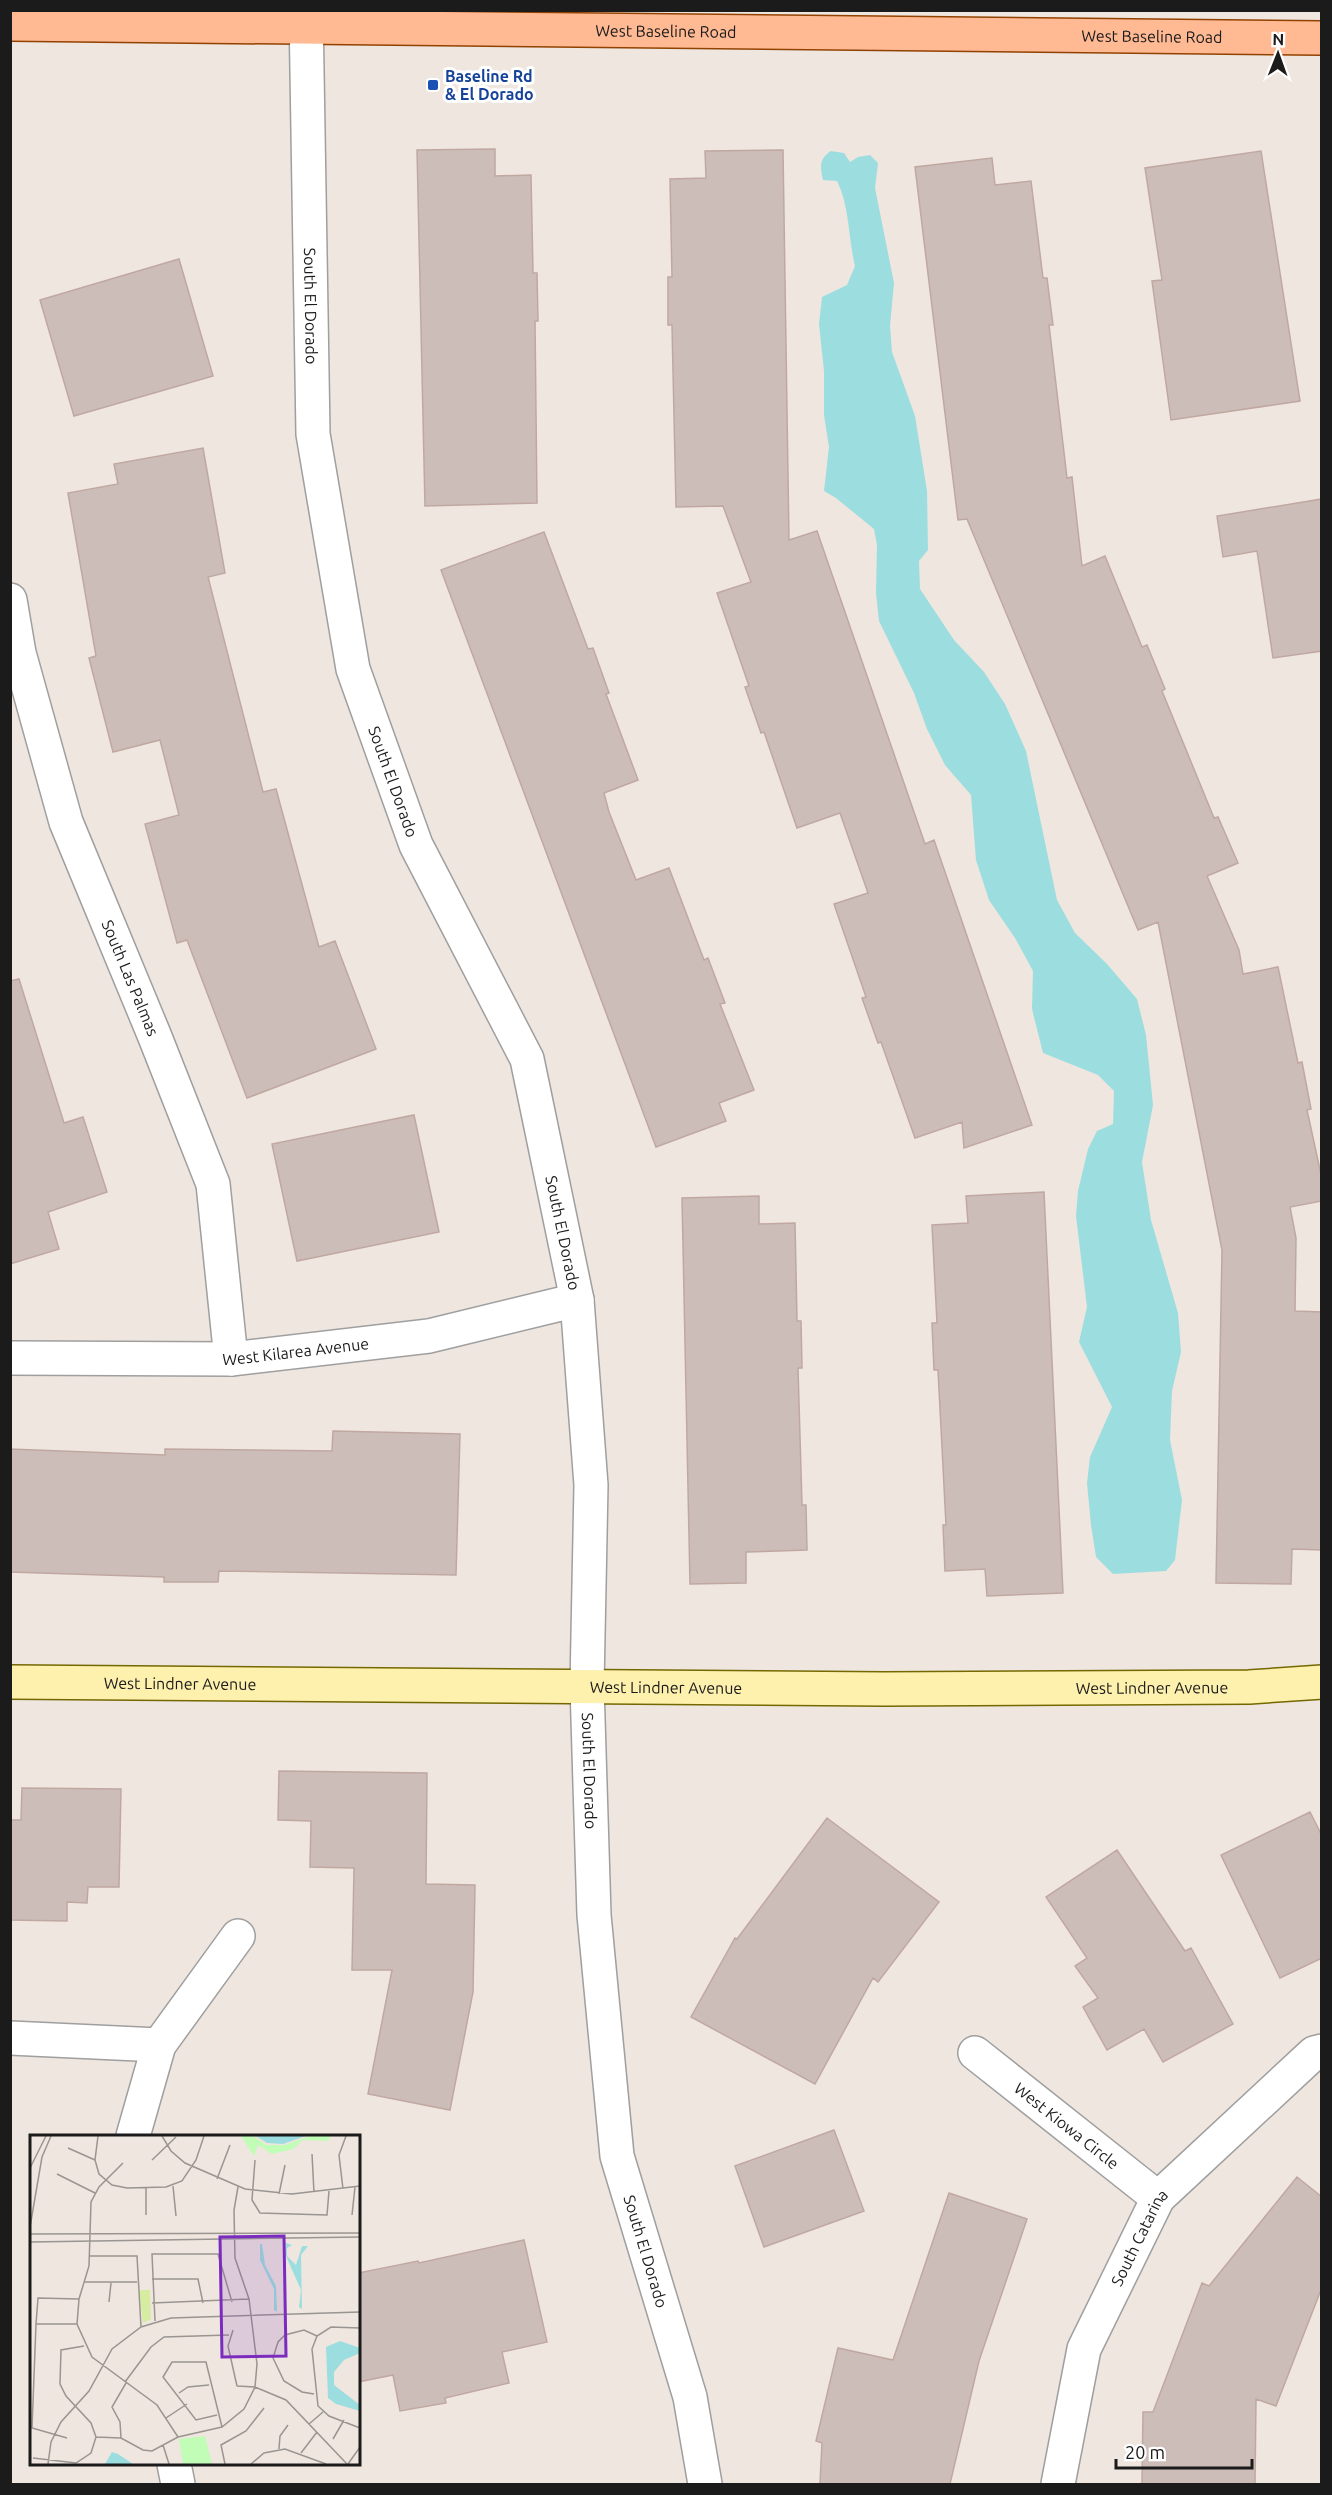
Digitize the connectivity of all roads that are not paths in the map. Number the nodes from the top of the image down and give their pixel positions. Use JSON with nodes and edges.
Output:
{"nodes":[{"id":1,"x":306,"y":18,"type":"edge"},
{"id":2,"x":10,"y":24,"type":"edge"},
{"id":3,"x":1322,"y":38,"type":"edge"},
{"id":4,"x":10,"y":600,"type":"edge"},
{"id":5,"x":577,"y":1300,"type":"junction"},
{"id":6,"x":10,"y":1358,"type":"edge"},
{"id":7,"x":231,"y":1359,"type":"junction"},
{"id":8,"x":10,"y":1682,"type":"edge"},
{"id":9,"x":1322,"y":1682,"type":"edge"},
{"id":10,"x":587,"y":1686,"type":"junction"},
{"id":11,"x":238,"y":1936,"type":"dead end"},
{"id":12,"x":10,"y":2038,"type":"edge"},
{"id":13,"x":159,"y":2044,"type":"junction"},
{"id":14,"x":1322,"y":2051,"type":"edge"},
{"id":15,"x":975,"y":2053,"type":"dead end"},
{"id":16,"x":133,"y":2135,"type":"edge"},
{"id":17,"x":1158,"y":2198,"type":"junction"},
{"id":18,"x":174,"y":2465,"type":"edge"},
{"id":19,"x":178,"y":2484,"type":"edge"},
{"id":20,"x":705,"y":2484,"type":"edge"},
{"id":21,"x":1058,"y":2484,"type":"edge"}],
"edges":[{"from":1,"to":2,"type":"main road","name":"West Baseline Road"},
{"from":1,"to":3,"type":"main road","name":"West Baseline Road"},
{"from":1,"to":5,"type":"street","name":"South El Dorado"},
{"from":4,"to":7,"type":"street","name":"South Las Palmas"},
{"from":5,"to":7,"type":"street","name":"West Kilarea Avenue"},
{"from":5,"to":10,"type":"street","name":"South El Dorado"},
{"from":6,"to":7,"type":"street","name":"West Kilarea Avenue"},
{"from":8,"to":10,"type":"street","name":"West Lindner Avenue"},
{"from":9,"to":10,"type":"street","name":"West Lindner Avenue"},
{"from":10,"to":20,"type":"street","name":"South El Dorado"},
{"from":11,"to":13,"type":"street"},
{"from":12,"to":13,"type":"street"},
{"from":13,"to":16,"type":"street"},
{"from":14,"to":17,"type":"street","name":"South Catarina"},
{"from":15,"to":17,"type":"street","name":"West Kiowa Circle"},
{"from":17,"to":21,"type":"street","name":"South Catarina"},
{"from":18,"to":19,"type":"street"}]}
